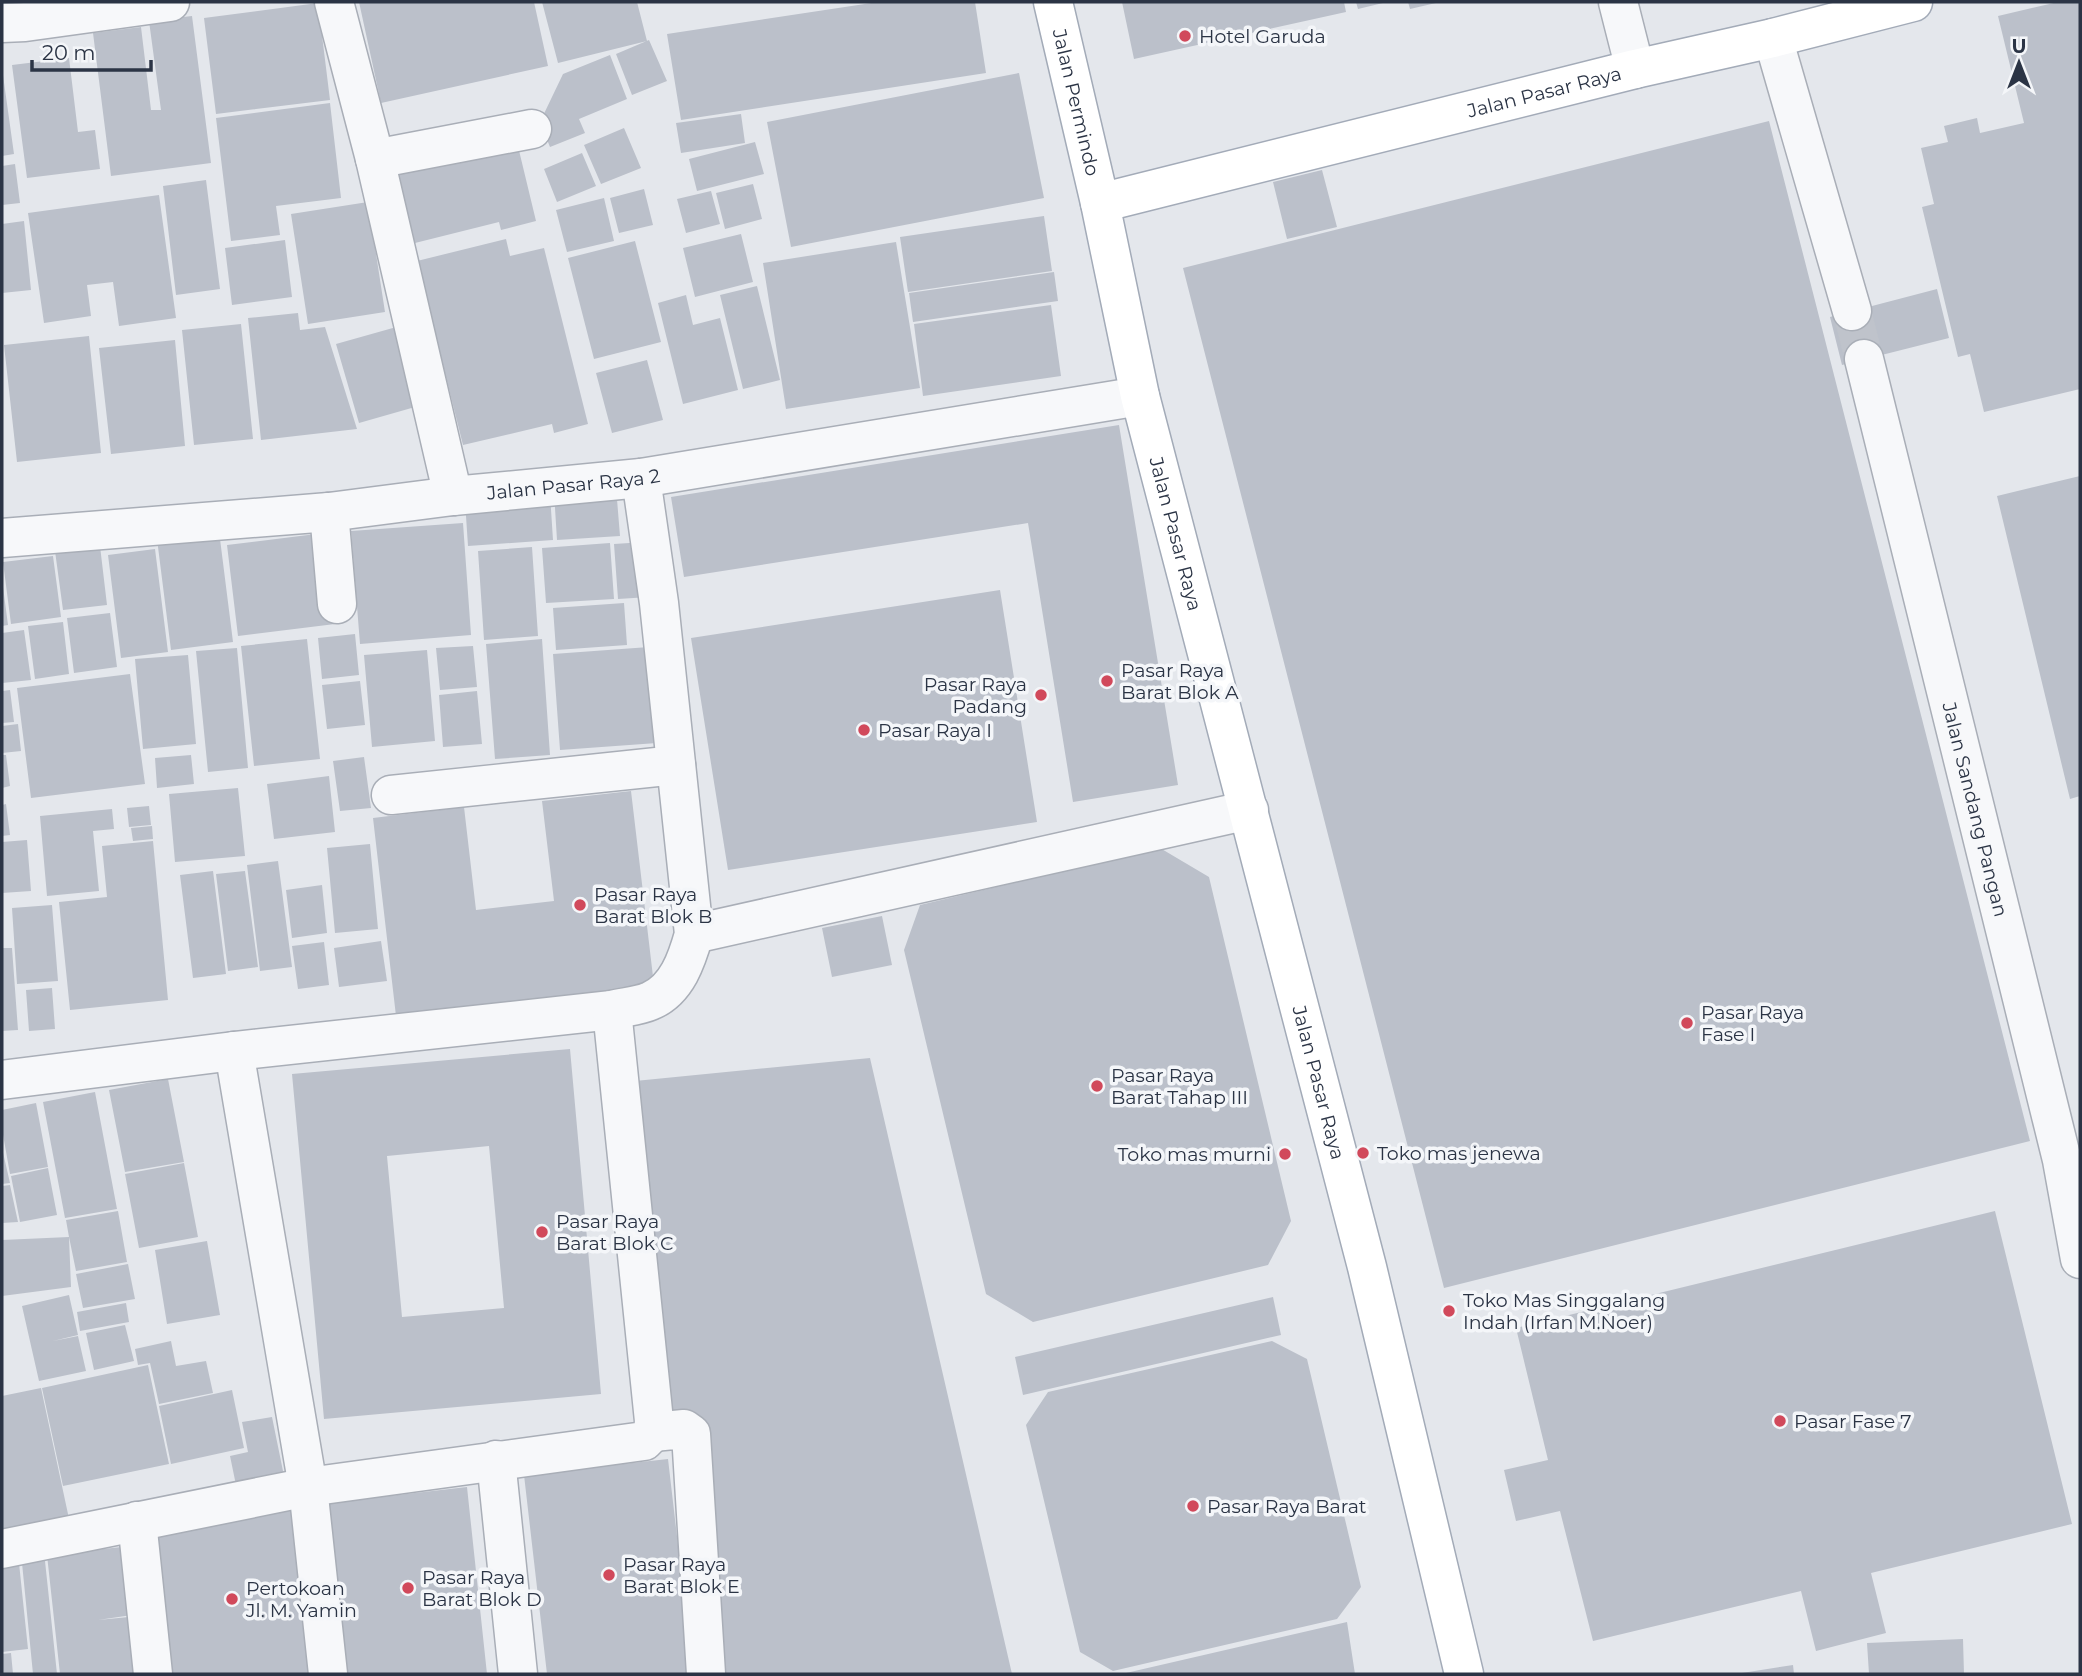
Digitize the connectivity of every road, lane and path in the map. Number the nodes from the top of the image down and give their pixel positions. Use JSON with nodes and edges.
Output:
{"nodes":[{"id":1,"x":170,"y":2,"type":"edge"},
{"id":2,"x":334,"y":2,"type":"edge"},
{"id":3,"x":1053,"y":2,"type":"edge"},
{"id":4,"x":1618,"y":2,"type":"edge"},
{"id":5,"x":1913,"y":2,"type":"edge"},
{"id":6,"x":2,"y":23,"type":"edge"},
{"id":7,"x":1773,"y":38,"type":"junction"},
{"id":8,"x":1635,"y":69,"type":"junction"},
{"id":9,"x":532,"y":129,"type":"dead end"},
{"id":10,"x":375,"y":159,"type":"junction"},
{"id":11,"x":1100,"y":203,"type":"junction"},
{"id":12,"x":1848,"y":296,"type":"tunnel mouth"},
{"id":13,"x":1864,"y":359,"type":"tunnel mouth"},
{"id":14,"x":1140,"y":396,"type":"junction"},
{"id":15,"x":641,"y":478,"type":"junction"},
{"id":16,"x":453,"y":496,"type":"junction"},
{"id":17,"x":330,"y":512,"type":"junction"},
{"id":18,"x":2,"y":538,"type":"edge"},
{"id":19,"x":337,"y":604,"type":"dead end"},
{"id":20,"x":676,"y":765,"type":"junction"},
{"id":21,"x":391,"y":795,"type":"dead end"},
{"id":22,"x":1249,"y":810,"type":"junction"},
{"id":23,"x":694,"y":934,"type":"junction"},
{"id":24,"x":612,"y":1010,"type":"junction"},
{"id":25,"x":234,"y":1051,"type":"junction"},
{"id":26,"x":2,"y":1080,"type":"edge"},
{"id":27,"x":2080,"y":1259,"type":"edge"},
{"id":28,"x":653,"y":1432,"type":"junction"},
{"id":29,"x":496,"y":1460,"type":"junction"},
{"id":30,"x":307,"y":1487,"type":"junction"},
{"id":31,"x":137,"y":1521,"type":"junction"},
{"id":32,"x":2,"y":1549,"type":"edge"},
{"id":33,"x":153,"y":1674,"type":"edge"},
{"id":34,"x":328,"y":1674,"type":"edge"},
{"id":35,"x":518,"y":1674,"type":"edge"},
{"id":36,"x":706,"y":1674,"type":"edge"},
{"id":37,"x":1464,"y":1674,"type":"edge"}],
"edges":[{"from":1,"to":6,"type":"street"},
{"from":2,"to":10,"type":"street"},
{"from":3,"to":11,"type":"main road","name":"Jalan Permindo"},
{"from":4,"to":8,"type":"street"},
{"from":5,"to":7,"type":"main road","name":"Jalan Pasar Raya"},
{"from":7,"to":8,"type":"main road","name":"Jalan Pasar Raya"},
{"from":7,"to":12,"type":"street"},
{"from":8,"to":11,"type":"main road","name":"Jalan Pasar Raya"},
{"from":9,"to":10,"type":"street"},
{"from":10,"to":16,"type":"street"},
{"from":11,"to":14,"type":"main road","name":"Jalan Pasar Raya"},
{"from":13,"to":27,"type":"street","name":"Jalan Sandang Pangan"},
{"from":14,"to":15,"type":"street","name":"Jalan Pasar Raya 2"},
{"from":14,"to":22,"type":"main road","name":"Jalan Pasar Raya"},
{"from":15,"to":16,"type":"street","name":"Jalan Pasar Raya 2"},
{"from":15,"to":20,"type":"street"},
{"from":16,"to":17,"type":"street","name":"Jalan Pasar Raya 2"},
{"from":17,"to":18,"type":"street","name":"Jalan Pasar Raya 2"},
{"from":17,"to":19,"type":"street"},
{"from":20,"to":21,"type":"street"},
{"from":20,"to":23,"type":"street"},
{"from":22,"to":23,"type":"street"},
{"from":22,"to":37,"type":"main road","name":"Jalan Pasar Raya"},
{"from":23,"to":24,"type":"street"},
{"from":24,"to":25,"type":"street"},
{"from":24,"to":28,"type":"street"},
{"from":25,"to":26,"type":"street"},
{"from":25,"to":30,"type":"street"},
{"from":28,"to":29,"type":"street"},
{"from":28,"to":36,"type":"street"},
{"from":29,"to":30,"type":"street"},
{"from":29,"to":35,"type":"street"},
{"from":30,"to":31,"type":"street"},
{"from":30,"to":34,"type":"street"},
{"from":31,"to":32,"type":"street"},
{"from":31,"to":33,"type":"street"}]}
